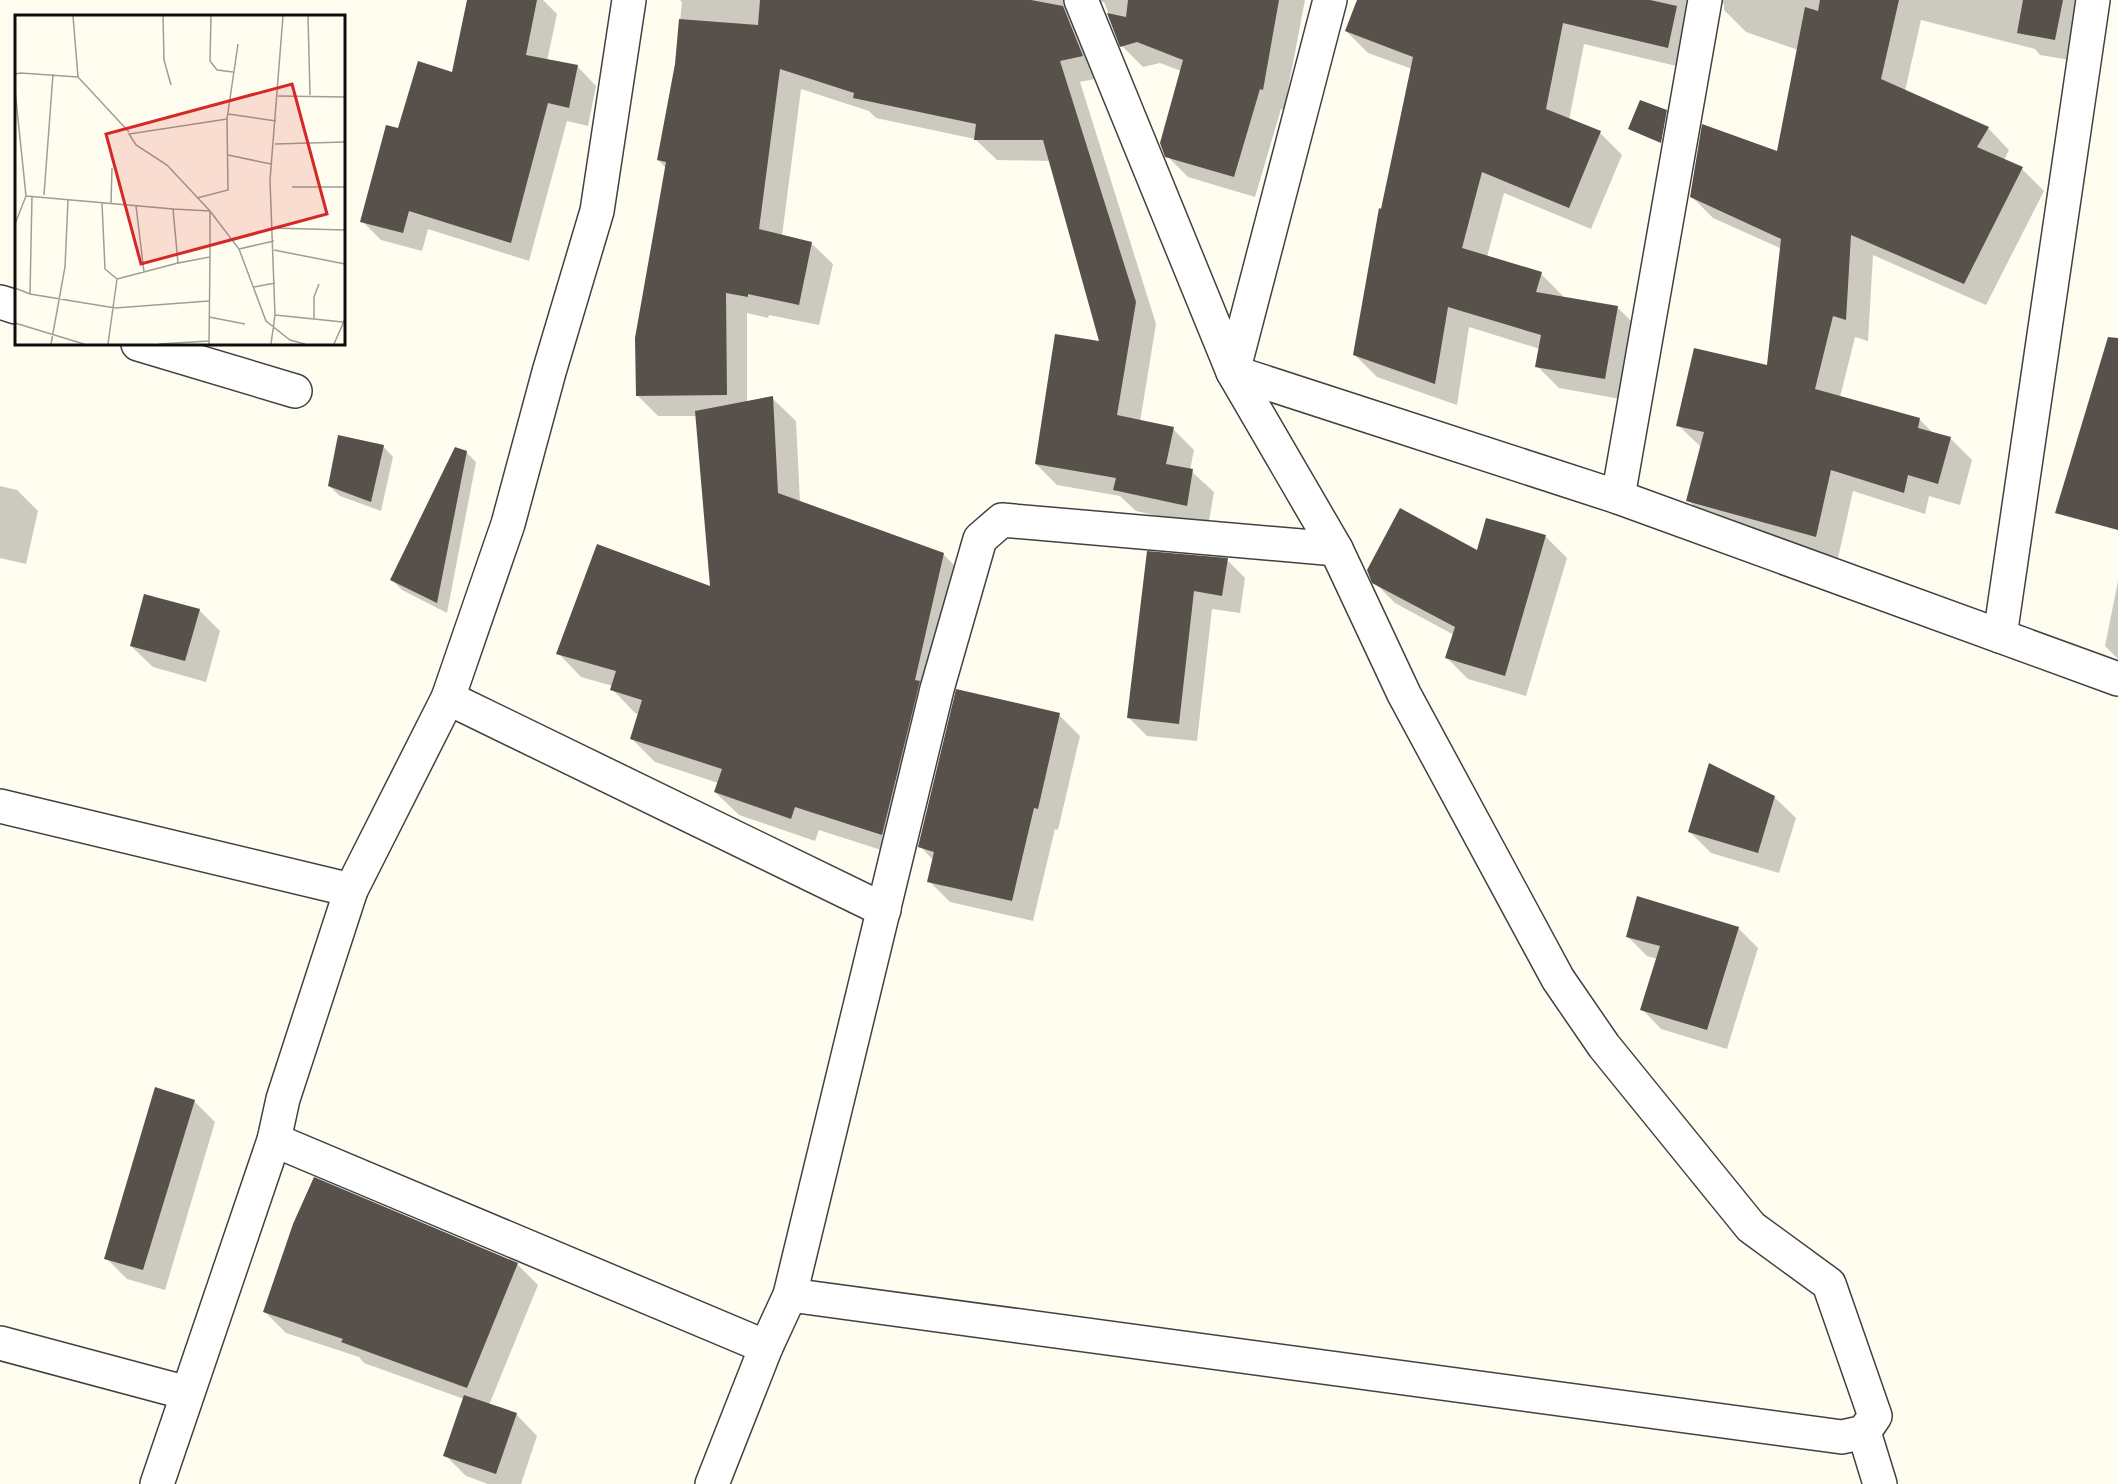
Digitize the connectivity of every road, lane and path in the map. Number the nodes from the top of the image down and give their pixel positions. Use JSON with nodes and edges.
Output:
{"nodes":[{"id":1,"x":1081,"y":0,"type":"edge"},
{"id":2,"x":1330,"y":0,"type":"edge"},
{"id":3,"x":1705,"y":0,"type":"edge"},
{"id":4,"x":2093,"y":0,"type":"edge"},
{"id":5,"x":620,"y":3,"type":"edge"},
{"id":6,"x":0,"y":302,"type":"edge"},
{"id":7,"x":15,"y":307,"type":"edge"},
{"id":8,"x":141,"y":345,"type":"edge"},
{"id":9,"x":1233,"y":372,"type":"junction"},
{"id":10,"x":295,"y":391,"type":"dead end"},
{"id":11,"x":1618,"y":497,"type":"junction"},
{"id":12,"x":1336,"y":549,"type":"junction"},
{"id":13,"x":2000,"y":636,"type":"junction"},
{"id":14,"x":2118,"y":679,"type":"edge"},
{"id":15,"x":448,"y":698,"type":"junction"},
{"id":16,"x":0,"y":806,"type":"edge"},
{"id":17,"x":351,"y":890,"type":"junction"},
{"id":18,"x":884,"y":910,"type":"junction"},
{"id":19,"x":274,"y":1140,"type":"junction"},
{"id":20,"x":790,"y":1295,"type":"junction"},
{"id":21,"x":0,"y":1343,"type":"edge"},
{"id":22,"x":766,"y":1347,"type":"junction"},
{"id":23,"x":187,"y":1393,"type":"junction"},
{"id":24,"x":1864,"y":1432,"type":"junction"},
{"id":25,"x":157,"y":1484,"type":"edge"},
{"id":26,"x":712,"y":1484,"type":"edge"},
{"id":27,"x":1880,"y":1484,"type":"edge"}],
"edges":[{"from":1,"to":9,"type":"street"},
{"from":2,"to":9,"type":"street"},
{"from":3,"to":11,"type":"street"},
{"from":4,"to":13,"type":"street"},
{"from":5,"to":15,"type":"street"},
{"from":6,"to":7,"type":"street"},
{"from":8,"to":10,"type":"street"},
{"from":9,"to":11,"type":"street"},
{"from":9,"to":12,"type":"street"},
{"from":11,"to":13,"type":"street"},
{"from":12,"to":18,"type":"street"},
{"from":12,"to":24,"type":"street"},
{"from":13,"to":14,"type":"street"},
{"from":15,"to":17,"type":"street"},
{"from":15,"to":18,"type":"street"},
{"from":16,"to":17,"type":"street"},
{"from":17,"to":19,"type":"street"},
{"from":18,"to":20,"type":"street"},
{"from":19,"to":22,"type":"street"},
{"from":19,"to":23,"type":"street"},
{"from":20,"to":22,"type":"street"},
{"from":20,"to":24,"type":"street"},
{"from":21,"to":23,"type":"street"},
{"from":22,"to":26,"type":"street"},
{"from":23,"to":25,"type":"street"},
{"from":24,"to":27,"type":"street"}]}
